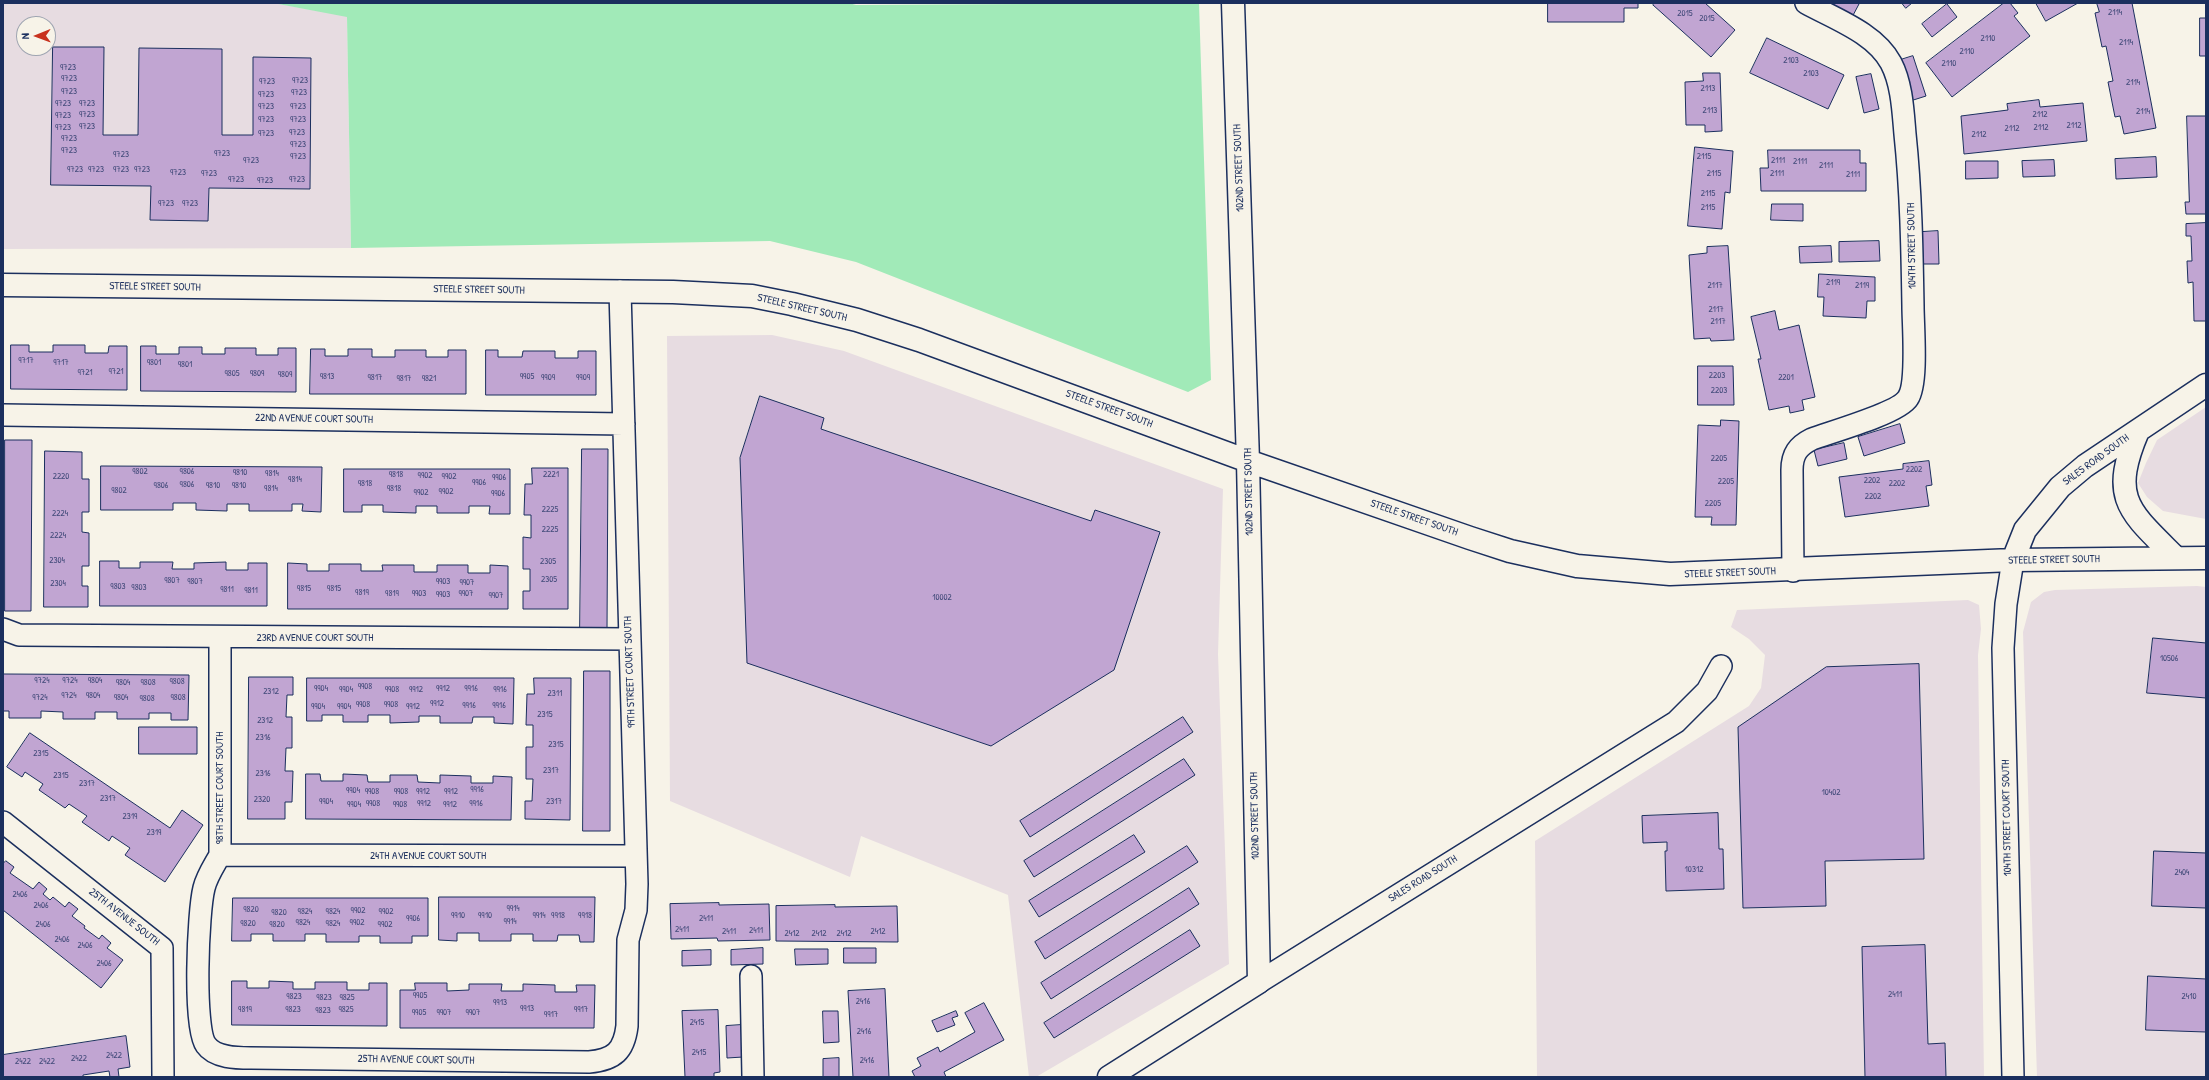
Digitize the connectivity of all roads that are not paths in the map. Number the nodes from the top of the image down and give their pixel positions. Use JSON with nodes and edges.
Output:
{"nodes":[{"id":1,"x":1233,"y":3,"type":"edge"},
{"id":2,"x":1806,"y":3,"type":"edge"},
{"id":3,"x":3,"y":285,"type":"edge"},
{"id":4,"x":620,"y":291,"type":"junction"},
{"id":5,"x":2206,"y":385,"type":"edge"},
{"id":6,"x":3,"y":415,"type":"edge"},
{"id":7,"x":624,"y":424,"type":"junction"},
{"id":8,"x":2138,"y":431,"type":"junction"},
{"id":9,"x":1248,"y":461,"type":"junction"},
{"id":10,"x":2176,"y":558,"type":"junction"},
{"id":11,"x":2206,"y":558,"type":"edge"},
{"id":12,"x":2013,"y":560,"type":"junction"},
{"id":13,"x":1793,"y":571,"type":"junction"},
{"id":14,"x":3,"y":629,"type":"edge"},
{"id":15,"x":220,"y":638,"type":"junction"},
{"id":16,"x":629,"y":639,"type":"junction"},
{"id":17,"x":1721,"y":666,"type":"dead end"},
{"id":18,"x":3,"y":822,"type":"edge"},
{"id":19,"x":220,"y":856,"type":"junction"},
{"id":20,"x":636,"y":856,"type":"junction"},
{"id":21,"x":751,"y":976,"type":"dead end"},
{"id":22,"x":1258,"y":982,"type":"junction"},
{"id":23,"x":210,"y":1050,"type":"joint"},
{"id":24,"x":619,"y":1050,"type":"joint"},
{"id":25,"x":163,"y":1077,"type":"edge"},
{"id":26,"x":753,"y":1077,"type":"edge"},
{"id":27,"x":1108,"y":1077,"type":"edge"},
{"id":28,"x":2013,"y":1077,"type":"edge"}],
"edges":[{"from":1,"to":9,"type":"main road","name":"102ND STREET SOUTH"},
{"from":2,"to":13,"type":"street","name":"104TH STREET SOUTH"},
{"from":3,"to":4,"type":"main road","name":"STEELE STREET SOUTH"},
{"from":4,"to":7,"type":"street","name":"99TH STREET COURT SOUTH"},
{"from":4,"to":9,"type":"main road","name":"STEELE STREET SOUTH"},
{"from":5,"to":8,"type":"main road","name":"SALES ROAD SOUTH"},
{"from":6,"to":7,"type":"street","name":"22ND AVENUE COURT SOUTH"},
{"from":7,"to":16,"type":"street","name":"99TH STREET COURT SOUTH"},
{"from":8,"to":10,"type":"main road"},
{"from":8,"to":12,"type":"main road","name":"SALES ROAD SOUTH"},
{"from":9,"to":13,"type":"main road","name":"STEELE STREET SOUTH"},
{"from":9,"to":22,"type":"main road","name":"102ND STREET SOUTH"},
{"from":10,"to":11,"type":"main road","name":"STEELE STREET SOUTH"},
{"from":10,"to":12,"type":"main road","name":"STEELE STREET SOUTH"},
{"from":12,"to":13,"type":"main road","name":"STEELE STREET SOUTH"},
{"from":12,"to":28,"type":"street","name":"104TH STREET COURT SOUTH"},
{"from":14,"to":15,"type":"street","name":"23RD AVENUE COURT SOUTH"},
{"from":15,"to":16,"type":"street","name":"23RD AVENUE COURT SOUTH"},
{"from":15,"to":19,"type":"street","name":"98TH STREET COURT SOUTH"},
{"from":16,"to":20,"type":"street","name":"99TH STREET COURT SOUTH"},
{"from":17,"to":22,"type":"street","name":"SALES ROAD SOUTH"},
{"from":18,"to":25,"type":"street","name":"25TH AVENUE SOUTH"},
{"from":19,"to":20,"type":"street","name":"24TH AVENUE COURT SOUTH"},
{"from":19,"to":23,"type":"street","name":"98TH STREET COURT SOUTH"},
{"from":20,"to":24,"type":"street","name":"99TH STREET COURT SOUTH"},
{"from":21,"to":26,"type":"street"},
{"from":22,"to":27,"type":"main road","name":"SALES ROAD SOUTH"},
{"from":23,"to":24,"type":"street","name":"25TH AVENUE COURT SOUTH"}]}
